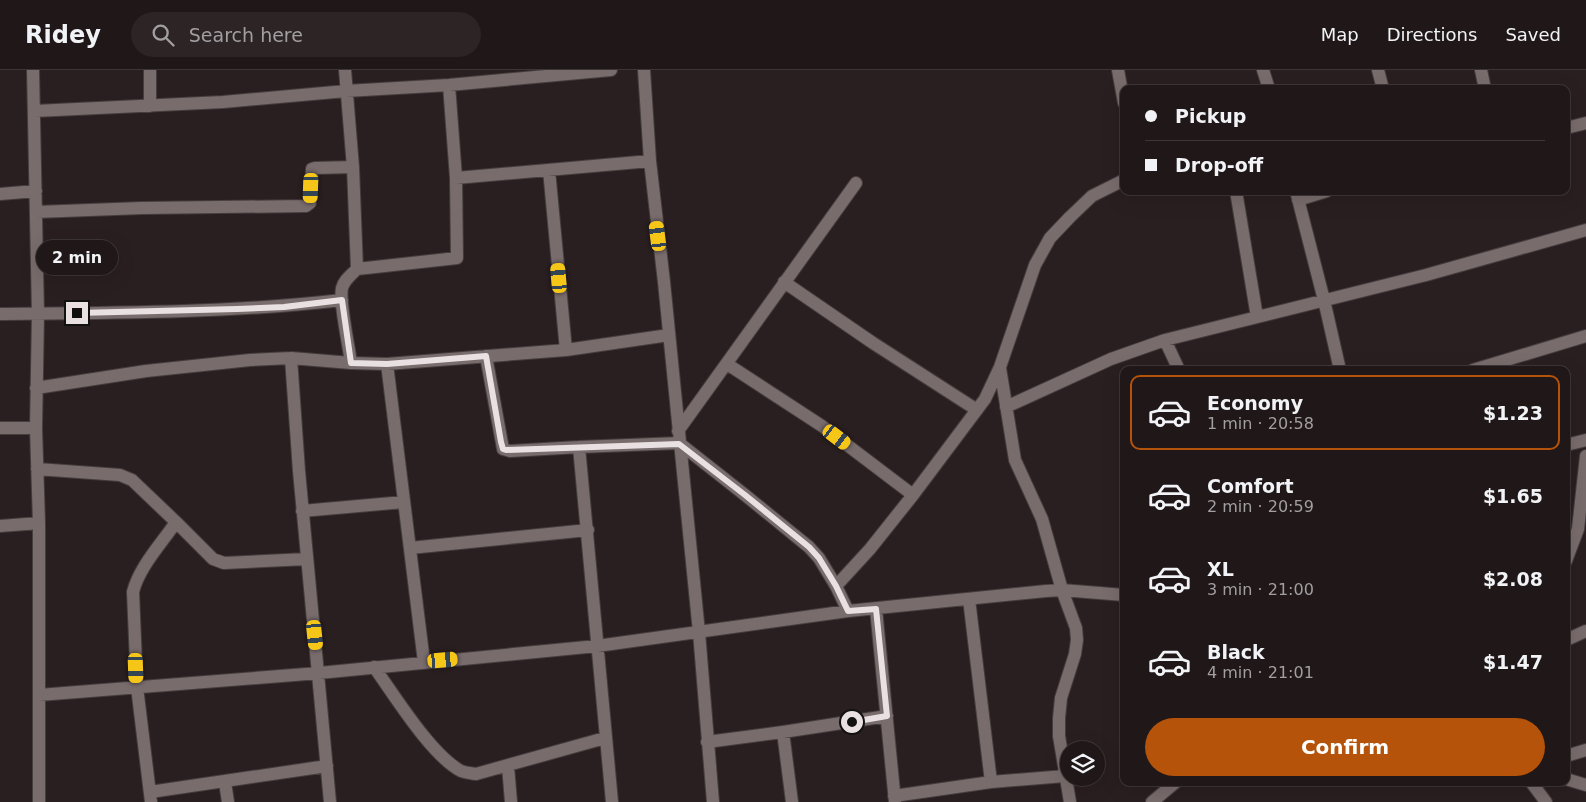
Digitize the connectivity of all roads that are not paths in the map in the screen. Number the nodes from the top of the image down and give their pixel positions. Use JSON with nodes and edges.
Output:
{"nodes":[{"id":1,"x":33,"y":70,"type":"edge"},
{"id":2,"x":150,"y":70,"type":"edge"},
{"id":3,"x":345,"y":70,"type":"edge"},
{"id":4,"x":611,"y":70,"type":"edge"},
{"id":5,"x":644,"y":70,"type":"edge"},
{"id":6,"x":1118,"y":70,"type":"edge"},
{"id":7,"x":1263,"y":70,"type":"edge"},
{"id":8,"x":1378,"y":70,"type":"edge"},
{"id":9,"x":1481,"y":70,"type":"edge"},
{"id":10,"x":450,"y":85,"type":"junction"},
{"id":11,"x":1121,"y":85,"type":"edge"},
{"id":12,"x":1268,"y":85,"type":"edge"},
{"id":13,"x":1382,"y":85,"type":"edge"},
{"id":14,"x":1484,"y":85,"type":"edge"},
{"id":15,"x":346,"y":91,"type":"junction"},
{"id":16,"x":150,"y":106,"type":"junction"},
{"id":17,"x":34,"y":112,"type":"junction"},
{"id":18,"x":1586,"y":123,"type":"edge"},
{"id":19,"x":1570,"y":127,"type":"edge"},
{"id":20,"x":650,"y":160,"type":"junction"},
{"id":21,"x":353,"y":166,"type":"junction"},
{"id":22,"x":549,"y":170,"type":"junction"},
{"id":23,"x":456,"y":178,"type":"junction"},
{"id":24,"x":1120,"y":181,"type":"edge"},
{"id":25,"x":856,"y":183,"type":"dead end"},
{"id":26,"x":36,"y":191,"type":"junction"},
{"id":27,"x":0,"y":194,"type":"edge"},
{"id":28,"x":1237,"y":195,"type":"edge"},
{"id":29,"x":1297,"y":196,"type":"edge"},
{"id":30,"x":36,"y":212,"type":"junction"},
{"id":31,"x":1586,"y":230,"type":"edge"},
{"id":32,"x":357,"y":269,"type":"junction"},
{"id":33,"x":784,"y":282,"type":"junction"},
{"id":34,"x":342,"y":300,"type":"junction"},
{"id":35,"x":1324,"y":300,"type":"junction"},
{"id":36,"x":0,"y":314,"type":"edge"},
{"id":37,"x":38,"y":314,"type":"junction"},
{"id":38,"x":1257,"y":318,"type":"junction"},
{"id":39,"x":669,"y":335,"type":"junction"},
{"id":40,"x":1586,"y":336,"type":"edge"},
{"id":41,"x":1165,"y":340,"type":"junction"},
{"id":42,"x":566,"y":350,"type":"junction"},
{"id":43,"x":486,"y":356,"type":"junction"},
{"id":44,"x":291,"y":358,"type":"junction"},
{"id":45,"x":351,"y":363,"type":"junction"},
{"id":46,"x":387,"y":364,"type":"junction"},
{"id":47,"x":727,"y":364,"type":"junction"},
{"id":48,"x":1177,"y":366,"type":"edge"},
{"id":49,"x":1339,"y":366,"type":"edge"},
{"id":50,"x":1486,"y":366,"type":"edge"},
{"id":51,"x":1000,"y":367,"type":"junction"},
{"id":52,"x":36,"y":388,"type":"junction"},
{"id":53,"x":1006,"y":407,"type":"junction"},
{"id":54,"x":977,"y":410,"type":"junction"},
{"id":55,"x":0,"y":428,"type":"edge"},
{"id":56,"x":36,"y":428,"type":"junction"},
{"id":57,"x":678,"y":437,"type":"junction"},
{"id":58,"x":1586,"y":440,"type":"edge"},
{"id":59,"x":1570,"y":444,"type":"edge"},
{"id":60,"x":579,"y":447,"type":"junction"},
{"id":61,"x":1586,"y":456,"type":"edge"},
{"id":62,"x":37,"y":469,"type":"junction"},
{"id":63,"x":913,"y":495,"type":"junction"},
{"id":64,"x":404,"y":502,"type":"junction"},
{"id":65,"x":302,"y":512,"type":"junction"},
{"id":66,"x":39,"y":522,"type":"junction"},
{"id":67,"x":176,"y":522,"type":"junction"},
{"id":68,"x":0,"y":526,"type":"edge"},
{"id":69,"x":588,"y":530,"type":"junction"},
{"id":70,"x":410,"y":548,"type":"junction"},
{"id":71,"x":1570,"y":550,"type":"edge"},
{"id":72,"x":307,"y":559,"type":"junction"},
{"id":73,"x":836,"y":586,"type":"junction"},
{"id":74,"x":1062,"y":590,"type":"junction"},
{"id":75,"x":1120,"y":594,"type":"edge"},
{"id":76,"x":969,"y":599,"type":"junction"},
{"id":77,"x":876,"y":609,"type":"junction"},
{"id":78,"x":848,"y":611,"type":"junction"},
{"id":79,"x":1586,"y":631,"type":"edge"},
{"id":80,"x":699,"y":632,"type":"junction"},
{"id":81,"x":1570,"y":638,"type":"edge"},
{"id":82,"x":597,"y":646,"type":"junction"},
{"id":83,"x":424,"y":662,"type":"junction"},
{"id":84,"x":374,"y":667,"type":"junction"},
{"id":85,"x":319,"y":673,"type":"junction"},
{"id":86,"x":137,"y":686,"type":"junction"},
{"id":87,"x":40,"y":694,"type":"junction"},
{"id":88,"x":887,"y":716,"type":"junction"},
{"id":89,"x":783,"y":732,"type":"junction"},
{"id":90,"x":605,"y":738,"type":"junction"},
{"id":91,"x":707,"y":742,"type":"junction"},
{"id":92,"x":1060,"y":743,"type":"edge"},
{"id":93,"x":1586,"y":750,"type":"edge"},
{"id":94,"x":1570,"y":755,"type":"edge"},
{"id":95,"x":327,"y":766,"type":"junction"},
{"id":96,"x":508,"y":766,"type":"junction"},
{"id":97,"x":1060,"y":776,"type":"edge"},
{"id":98,"x":1570,"y":780,"type":"edge"},
{"id":99,"x":225,"y":782,"type":"junction"},
{"id":100,"x":991,"y":782,"type":"junction"},
{"id":101,"x":1586,"y":785,"type":"edge"},
{"id":102,"x":1067,"y":786,"type":"edge"},
{"id":103,"x":1171,"y":786,"type":"edge"},
{"id":104,"x":1534,"y":786,"type":"edge"},
{"id":105,"x":150,"y":797,"type":"edge"},
{"id":106,"x":895,"y":799,"type":"edge"},
{"id":107,"x":39,"y":802,"type":"edge"},
{"id":108,"x":228,"y":802,"type":"edge"},
{"id":109,"x":330,"y":802,"type":"edge"},
{"id":110,"x":511,"y":802,"type":"edge"},
{"id":111,"x":612,"y":802,"type":"edge"},
{"id":112,"x":713,"y":802,"type":"edge"},
{"id":113,"x":792,"y":802,"type":"edge"},
{"id":114,"x":1070,"y":802,"type":"edge"},
{"id":115,"x":1152,"y":802,"type":"edge"},
{"id":116,"x":1546,"y":802,"type":"edge"}],
"edges":[{"from":1,"to":17,"type":"street"},
{"from":2,"to":16,"type":"street"},
{"from":3,"to":15,"type":"street"},
{"from":4,"to":10,"type":"street"},
{"from":5,"to":20,"type":"street"},
{"from":6,"to":11,"type":"street"},
{"from":7,"to":12,"type":"street"},
{"from":8,"to":13,"type":"street"},
{"from":9,"to":14,"type":"street"},
{"from":10,"to":15,"type":"street"},
{"from":10,"to":23,"type":"street"},
{"from":15,"to":16,"type":"street"},
{"from":15,"to":21,"type":"street"},
{"from":16,"to":17,"type":"street"},
{"from":17,"to":26,"type":"street"},
{"from":18,"to":19,"type":"street"},
{"from":20,"to":22,"type":"street"},
{"from":20,"to":39,"type":"street"},
{"from":21,"to":30,"type":"street"},
{"from":21,"to":32,"type":"street"},
{"from":22,"to":23,"type":"street"},
{"from":22,"to":42,"type":"street"},
{"from":23,"to":32,"type":"street"},
{"from":24,"to":51,"type":"street"},
{"from":25,"to":33,"type":"street"},
{"from":26,"to":27,"type":"street"},
{"from":26,"to":30,"type":"street"},
{"from":28,"to":38,"type":"street"},
{"from":29,"to":35,"type":"street"},
{"from":30,"to":37,"type":"street"},
{"from":31,"to":35,"type":"street"},
{"from":32,"to":34,"type":"street"},
{"from":33,"to":47,"type":"street"},
{"from":33,"to":54,"type":"street"},
{"from":34,"to":37,"type":"street"},
{"from":34,"to":45,"type":"street"},
{"from":35,"to":38,"type":"street"},
{"from":35,"to":49,"type":"street"},
{"from":36,"to":37,"type":"street"},
{"from":37,"to":52,"type":"street"},
{"from":38,"to":41,"type":"street"},
{"from":39,"to":42,"type":"street"},
{"from":39,"to":57,"type":"street"},
{"from":40,"to":50,"type":"street"},
{"from":41,"to":48,"type":"street"},
{"from":41,"to":53,"type":"street"},
{"from":42,"to":43,"type":"street"},
{"from":43,"to":46,"type":"street"},
{"from":43,"to":60,"type":"street"},
{"from":44,"to":45,"type":"street"},
{"from":44,"to":52,"type":"street"},
{"from":44,"to":65,"type":"street"},
{"from":45,"to":46,"type":"street"},
{"from":46,"to":64,"type":"street"},
{"from":47,"to":57,"type":"street"},
{"from":47,"to":63,"type":"street"},
{"from":51,"to":53,"type":"street"},
{"from":51,"to":54,"type":"street"},
{"from":52,"to":56,"type":"street"},
{"from":53,"to":74,"type":"street"},
{"from":54,"to":63,"type":"street"},
{"from":55,"to":56,"type":"street"},
{"from":56,"to":62,"type":"street"},
{"from":57,"to":60,"type":"street"},
{"from":57,"to":73,"type":"street"},
{"from":57,"to":80,"type":"street"},
{"from":58,"to":59,"type":"street"},
{"from":60,"to":69,"type":"street"},
{"from":61,"to":71,"type":"street"},
{"from":62,"to":66,"type":"street"},
{"from":62,"to":67,"type":"street"},
{"from":63,"to":73,"type":"street"},
{"from":64,"to":65,"type":"street"},
{"from":64,"to":70,"type":"street"},
{"from":65,"to":72,"type":"street"},
{"from":66,"to":68,"type":"street"},
{"from":66,"to":87,"type":"street"},
{"from":67,"to":72,"type":"street"},
{"from":67,"to":86,"type":"street"},
{"from":69,"to":70,"type":"street"},
{"from":69,"to":82,"type":"street"},
{"from":70,"to":83,"type":"street"},
{"from":72,"to":85,"type":"street"},
{"from":73,"to":78,"type":"street"},
{"from":74,"to":75,"type":"street"},
{"from":74,"to":76,"type":"street"},
{"from":74,"to":92,"type":"street"},
{"from":76,"to":77,"type":"street"},
{"from":76,"to":100,"type":"street"},
{"from":77,"to":78,"type":"street"},
{"from":77,"to":88,"type":"street"},
{"from":78,"to":80,"type":"street"},
{"from":79,"to":81,"type":"street"},
{"from":80,"to":82,"type":"street"},
{"from":80,"to":91,"type":"street"},
{"from":82,"to":83,"type":"street"},
{"from":82,"to":90,"type":"street"},
{"from":83,"to":84,"type":"street"},
{"from":84,"to":85,"type":"street"},
{"from":84,"to":96,"type":"street"},
{"from":85,"to":86,"type":"street"},
{"from":85,"to":95,"type":"street"},
{"from":86,"to":87,"type":"street"},
{"from":86,"to":105,"type":"street"},
{"from":87,"to":107,"type":"street"},
{"from":88,"to":89,"type":"street"},
{"from":88,"to":106,"type":"street"},
{"from":89,"to":91,"type":"street"},
{"from":89,"to":113,"type":"street"},
{"from":90,"to":96,"type":"street"},
{"from":90,"to":111,"type":"street"},
{"from":91,"to":112,"type":"street"},
{"from":93,"to":94,"type":"street"},
{"from":95,"to":99,"type":"street"},
{"from":95,"to":109,"type":"street"},
{"from":96,"to":110,"type":"street"},
{"from":97,"to":100,"type":"street"},
{"from":98,"to":101,"type":"street"},
{"from":99,"to":105,"type":"street"},
{"from":99,"to":108,"type":"street"},
{"from":100,"to":106,"type":"street"},
{"from":102,"to":114,"type":"street"},
{"from":103,"to":115,"type":"street"},
{"from":104,"to":116,"type":"street"}]}
